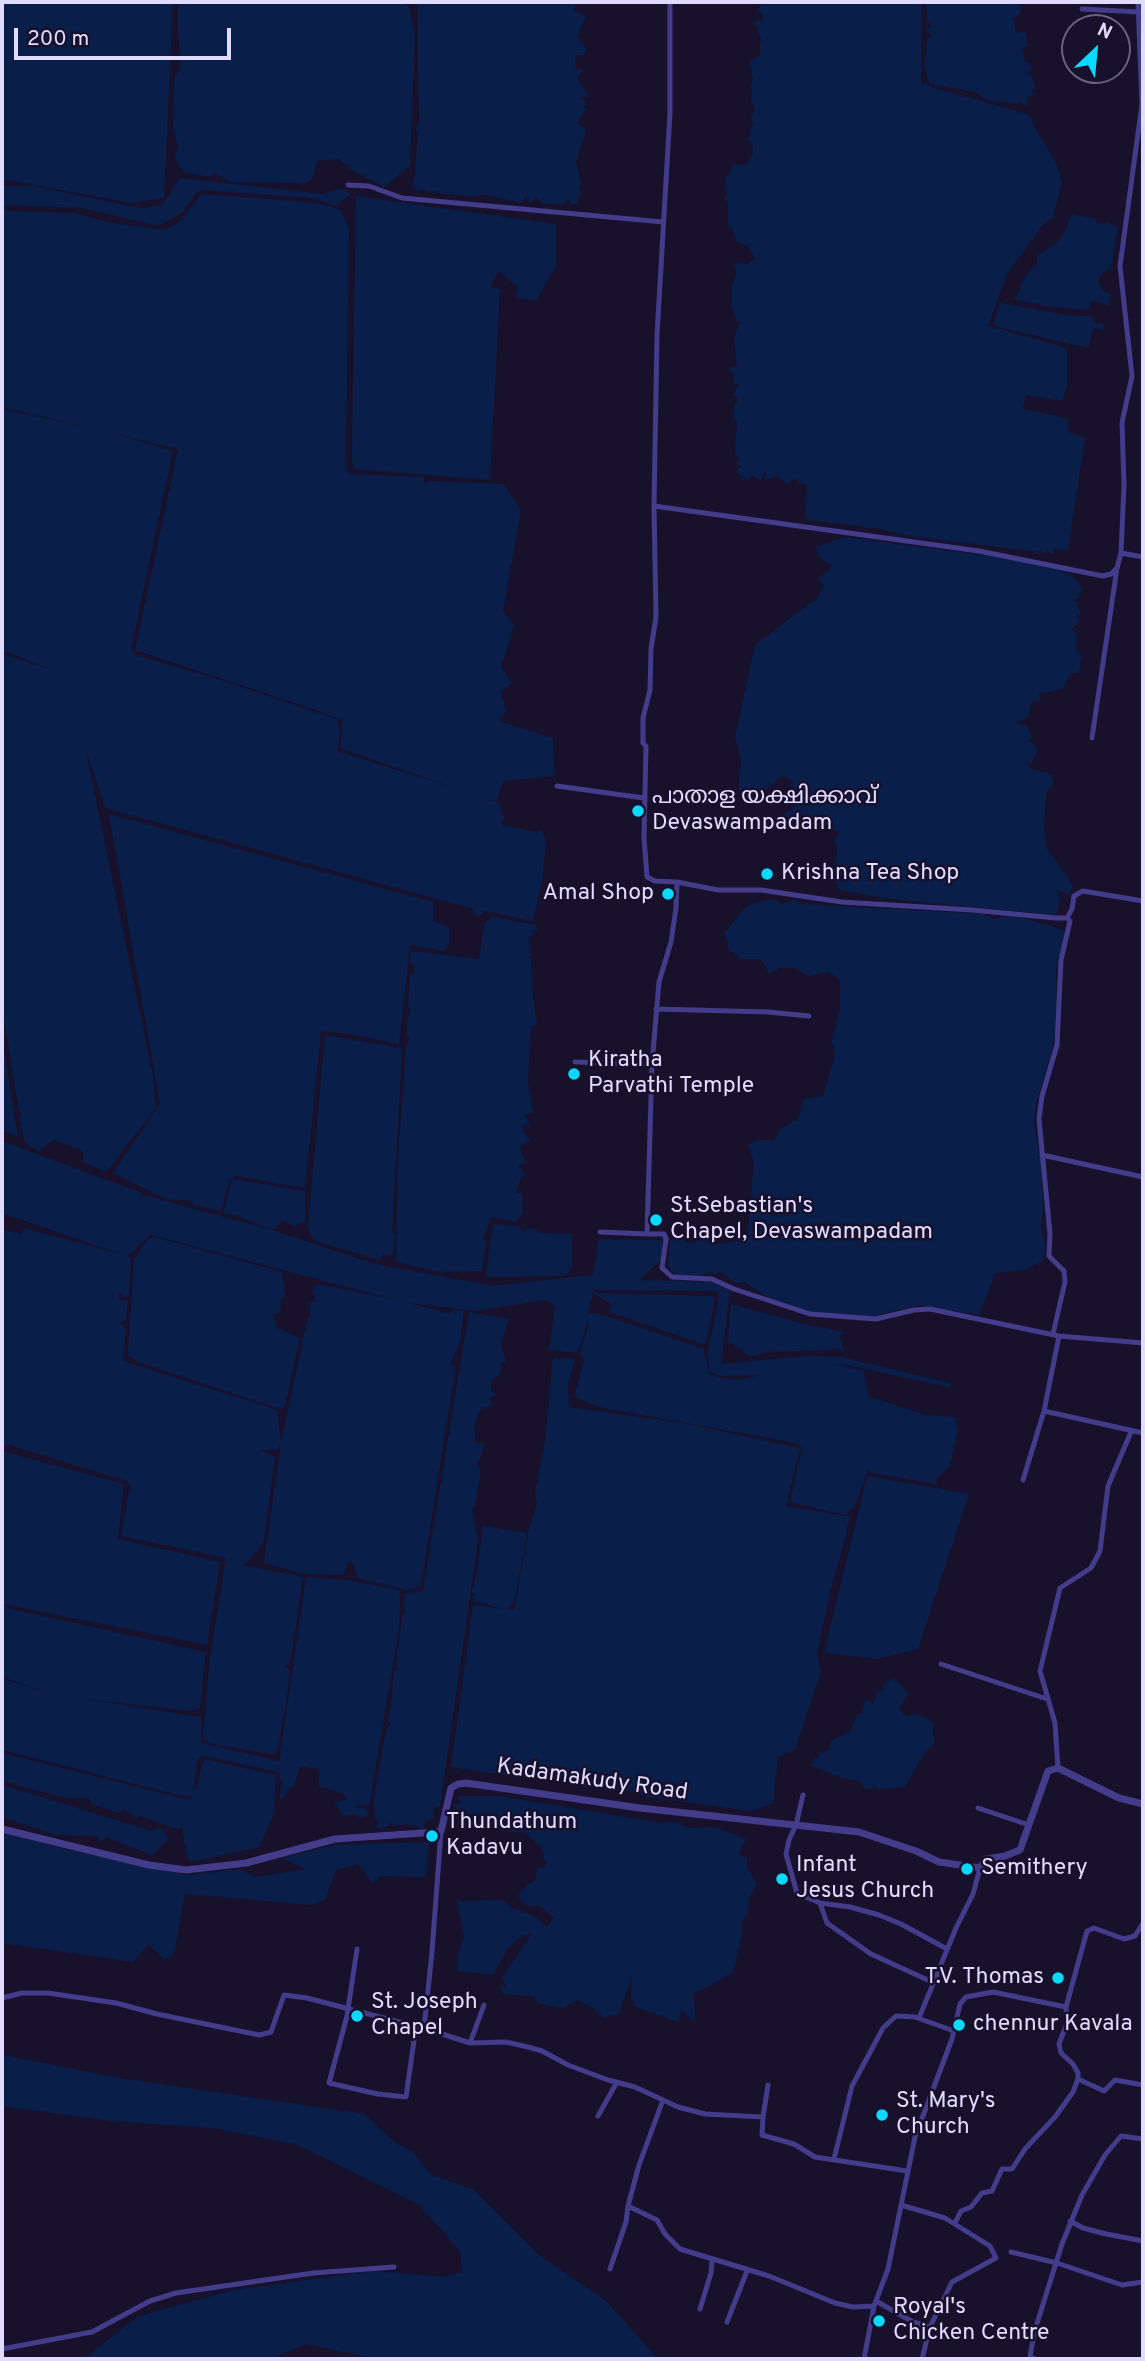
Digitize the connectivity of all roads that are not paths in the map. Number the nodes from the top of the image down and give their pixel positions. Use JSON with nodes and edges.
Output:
{"nodes":[{"id":1,"x":670,"y":2,"type":"edge"},
{"id":2,"x":1138,"y":2,"type":"edge"},
{"id":3,"x":1082,"y":9,"type":"dead end"},
{"id":4,"x":1139,"y":12,"type":"junction"},
{"id":5,"x":1143,"y":62,"type":"edge"},
{"id":6,"x":1142,"y":104,"type":"edge"},
{"id":7,"x":348,"y":185,"type":"dead end"},
{"id":8,"x":663,"y":222,"type":"junction"},
{"id":9,"x":654,"y":506,"type":"junction"},
{"id":10,"x":1121,"y":552,"type":"junction"},
{"id":11,"x":1143,"y":557,"type":"edge"},
{"id":12,"x":1118,"y":568,"type":"junction"},
{"id":13,"x":1092,"y":738,"type":"dead end"},
{"id":14,"x":557,"y":786,"type":"dead end"},
{"id":15,"x":644,"y":798,"type":"junction"},
{"id":16,"x":677,"y":882,"type":"junction"},
{"id":17,"x":1143,"y":901,"type":"edge"},
{"id":18,"x":1067,"y":918,"type":"junction"},
{"id":19,"x":656,"y":1009,"type":"junction"},
{"id":20,"x":809,"y":1016,"type":"dead end"},
{"id":21,"x":575,"y":1062,"type":"dead end"},
{"id":22,"x":652,"y":1064,"type":"junction"},
{"id":23,"x":1042,"y":1155,"type":"junction"},
{"id":24,"x":1143,"y":1177,"type":"edge"},
{"id":25,"x":600,"y":1232,"type":"dead end"},
{"id":26,"x":648,"y":1234,"type":"junction"},
{"id":27,"x":1056,"y":1335,"type":"junction"},
{"id":28,"x":1143,"y":1343,"type":"edge"},
{"id":29,"x":1044,"y":1411,"type":"junction"},
{"id":30,"x":1131,"y":1432,"type":"junction"},
{"id":31,"x":1143,"y":1433,"type":"edge"},
{"id":32,"x":1023,"y":1480,"type":"dead end"},
{"id":33,"x":941,"y":1664,"type":"dead end"},
{"id":34,"x":1047,"y":1699,"type":"junction"},
{"id":35,"x":1058,"y":1768,"type":"junction"},
{"id":36,"x":803,"y":1795,"type":"dead end"},
{"id":37,"x":1143,"y":1804,"type":"edge"},
{"id":38,"x":978,"y":1808,"type":"dead end"},
{"id":39,"x":796,"y":1825,"type":"junction"},
{"id":40,"x":1029,"y":1825,"type":"junction"},
{"id":41,"x":2,"y":1829,"type":"edge"},
{"id":42,"x":440,"y":1831,"type":"junction"},
{"id":43,"x":980,"y":1868,"type":"junction"},
{"id":44,"x":820,"y":1903,"type":"junction"},
{"id":45,"x":1143,"y":1923,"type":"edge"},
{"id":46,"x":947,"y":1949,"type":"junction"},
{"id":47,"x":357,"y":1950,"type":"dead end"},
{"id":48,"x":932,"y":1982,"type":"junction"},
{"id":49,"x":2,"y":1998,"type":"edge"},
{"id":50,"x":484,"y":2005,"type":"dead end"},
{"id":51,"x":1066,"y":2007,"type":"junction"},
{"id":52,"x":348,"y":2008,"type":"junction"},
{"id":53,"x":919,"y":2018,"type":"junction"},
{"id":54,"x":416,"y":2026,"type":"junction"},
{"id":55,"x":424,"y":2028,"type":"junction"},
{"id":56,"x":954,"y":2031,"type":"junction"},
{"id":57,"x":470,"y":2043,"type":"junction"},
{"id":58,"x":1079,"y":2079,"type":"junction"},
{"id":59,"x":617,"y":2082,"type":"junction"},
{"id":60,"x":768,"y":2085,"type":"dead end"},
{"id":61,"x":1143,"y":2085,"type":"edge"},
{"id":62,"x":663,"y":2100,"type":"junction"},
{"id":63,"x":598,"y":2116,"type":"dead end"},
{"id":64,"x":763,"y":2117,"type":"junction"},
{"id":65,"x":1143,"y":2139,"type":"edge"},
{"id":66,"x":834,"y":2159,"type":"junction"},
{"id":67,"x":907,"y":2171,"type":"junction"},
{"id":68,"x":901,"y":2205,"type":"junction"},
{"id":69,"x":628,"y":2206,"type":"junction"},
{"id":70,"x":1070,"y":2221,"type":"junction"},
{"id":71,"x":955,"y":2223,"type":"junction"},
{"id":72,"x":1143,"y":2241,"type":"edge"},
{"id":73,"x":1011,"y":2252,"type":"dead end"},
{"id":74,"x":712,"y":2261,"type":"junction"},
{"id":75,"x":1057,"y":2263,"type":"junction"},
{"id":76,"x":394,"y":2267,"type":"dead end"},
{"id":77,"x":610,"y":2269,"type":"dead end"},
{"id":78,"x":747,"y":2271,"type":"junction"},
{"id":79,"x":1143,"y":2283,"type":"edge"},
{"id":80,"x":875,"y":2304,"type":"junction"},
{"id":81,"x":700,"y":2309,"type":"dead end"},
{"id":82,"x":727,"y":2322,"type":"dead end"},
{"id":83,"x":930,"y":2327,"type":"junction"},
{"id":84,"x":2,"y":2349,"type":"edge"},
{"id":85,"x":864,"y":2359,"type":"edge"},
{"id":86,"x":922,"y":2359,"type":"edge"},
{"id":87,"x":1035,"y":2359,"type":"edge"}],
"edges":[{"from":1,"to":8,"type":"street"},
{"from":2,"to":4,"type":"street"},
{"from":3,"to":4,"type":"street"},
{"from":4,"to":5,"type":"street"},
{"from":5,"to":6,"type":"street"},
{"from":6,"to":10,"type":"street"},
{"from":7,"to":8,"type":"street"},
{"from":8,"to":9,"type":"street"},
{"from":9,"to":12,"type":"street"},
{"from":9,"to":15,"type":"street"},
{"from":10,"to":11,"type":"street"},
{"from":10,"to":12,"type":"street"},
{"from":12,"to":13,"type":"street"},
{"from":14,"to":15,"type":"street"},
{"from":15,"to":16,"type":"street"},
{"from":16,"to":18,"type":"street"},
{"from":16,"to":19,"type":"street"},
{"from":17,"to":18,"type":"street"},
{"from":18,"to":23,"type":"street"},
{"from":19,"to":20,"type":"street"},
{"from":19,"to":22,"type":"street"},
{"from":21,"to":22,"type":"street"},
{"from":22,"to":26,"type":"street"},
{"from":23,"to":24,"type":"street"},
{"from":23,"to":27,"type":"street"},
{"from":25,"to":26,"type":"street"},
{"from":26,"to":27,"type":"street"},
{"from":27,"to":28,"type":"street"},
{"from":27,"to":29,"type":"street"},
{"from":29,"to":30,"type":"street"},
{"from":29,"to":32,"type":"street"},
{"from":30,"to":31,"type":"street"},
{"from":30,"to":34,"type":"street"},
{"from":33,"to":34,"type":"street"},
{"from":34,"to":35,"type":"street"},
{"from":35,"to":37,"type":"street"},
{"from":35,"to":40,"type":"street"},
{"from":36,"to":39,"type":"street"},
{"from":38,"to":40,"type":"street"},
{"from":39,"to":42,"type":"street","name":"Kadamakudy Road"},
{"from":39,"to":43,"type":"street","name":"Kadamakudy Road"},
{"from":39,"to":44,"type":"street"},
{"from":40,"to":43,"type":"street"},
{"from":41,"to":42,"type":"street"},
{"from":42,"to":55,"type":"street"},
{"from":43,"to":46,"type":"street"},
{"from":44,"to":46,"type":"street"},
{"from":44,"to":48,"type":"street"},
{"from":45,"to":51,"type":"street"},
{"from":46,"to":48,"type":"street"},
{"from":47,"to":52,"type":"street"},
{"from":48,"to":53,"type":"street"},
{"from":49,"to":52,"type":"street"},
{"from":50,"to":57,"type":"street"},
{"from":51,"to":56,"type":"street"},
{"from":51,"to":58,"type":"street"},
{"from":52,"to":54,"type":"street"},
{"from":52,"to":54,"type":"street"},
{"from":53,"to":56,"type":"street"},
{"from":53,"to":66,"type":"street"},
{"from":54,"to":55,"type":"street"},
{"from":55,"to":57,"type":"street"},
{"from":56,"to":67,"type":"street"},
{"from":57,"to":59,"type":"street"},
{"from":58,"to":61,"type":"street"},
{"from":58,"to":71,"type":"street"},
{"from":59,"to":62,"type":"street"},
{"from":59,"to":63,"type":"street"},
{"from":60,"to":64,"type":"street"},
{"from":62,"to":64,"type":"street"},
{"from":62,"to":69,"type":"street"},
{"from":64,"to":66,"type":"street"},
{"from":65,"to":70,"type":"street"},
{"from":66,"to":67,"type":"street"},
{"from":67,"to":68,"type":"street"},
{"from":68,"to":71,"type":"street"},
{"from":68,"to":80,"type":"street"},
{"from":69,"to":74,"type":"street"},
{"from":69,"to":77,"type":"street"},
{"from":70,"to":72,"type":"street"},
{"from":70,"to":75,"type":"street"},
{"from":71,"to":83,"type":"street"},
{"from":73,"to":75,"type":"street"},
{"from":74,"to":78,"type":"street"},
{"from":74,"to":81,"type":"street"},
{"from":75,"to":79,"type":"street"},
{"from":75,"to":87,"type":"street"},
{"from":76,"to":84,"type":"street"},
{"from":78,"to":80,"type":"street"},
{"from":78,"to":82,"type":"street"},
{"from":80,"to":83,"type":"street"},
{"from":80,"to":85,"type":"street"},
{"from":83,"to":86,"type":"street"}]}
